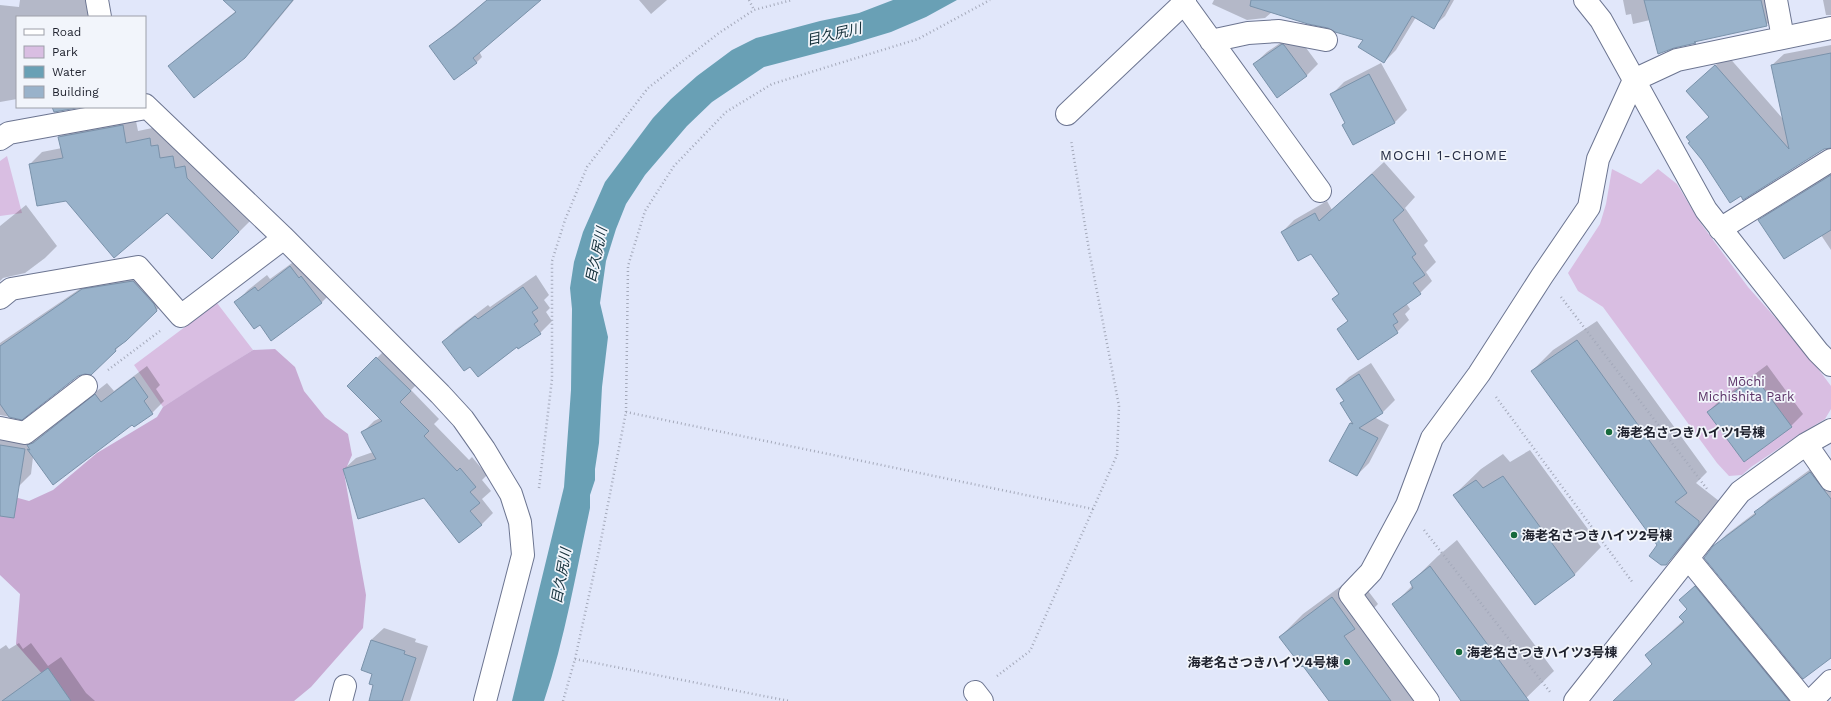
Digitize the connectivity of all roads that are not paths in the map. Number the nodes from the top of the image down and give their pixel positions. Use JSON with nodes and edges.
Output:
{"nodes":[{"id":1,"x":97,"y":0,"type":"edge"},
{"id":2,"x":1585,"y":0,"type":"edge"},
{"id":3,"x":1776,"y":0,"type":"edge"},
{"id":4,"x":1184,"y":2,"type":"edge"},
{"id":5,"x":100,"y":16,"type":"edge"},
{"id":6,"x":1831,"y":28,"type":"edge"},
{"id":7,"x":1784,"y":38,"type":"junction"},
{"id":8,"x":1326,"y":40,"type":"dead end"},
{"id":9,"x":1211,"y":41,"type":"junction"},
{"id":10,"x":1634,"y":80,"type":"junction"},
{"id":11,"x":146,"y":106,"type":"edge"},
{"id":12,"x":136,"y":108,"type":"edge"},
{"id":13,"x":1067,"y":114,"type":"road end"},
{"id":14,"x":3,"y":134,"type":"edge"},
{"id":15,"x":1831,"y":160,"type":"edge"},
{"id":16,"x":1320,"y":191,"type":"dead end"},
{"id":17,"x":1720,"y":229,"type":"junction"},
{"id":18,"x":284,"y":238,"type":"junction"},
{"id":19,"x":0,"y":298,"type":"edge"},
{"id":20,"x":1827,"y":353,"type":"edge"},
{"id":21,"x":86,"y":386,"type":"road end"},
{"id":22,"x":0,"y":428,"type":"edge"},
{"id":23,"x":1831,"y":430,"type":"edge"},
{"id":24,"x":1806,"y":444,"type":"junction"},
{"id":25,"x":1831,"y":480,"type":"edge"},
{"id":26,"x":1688,"y":558,"type":"junction"},
{"id":27,"x":1831,"y":681,"type":"edge"},
{"id":28,"x":484,"y":701,"type":"edge"},
{"id":29,"x":1428,"y":701,"type":"edge"},
{"id":30,"x":1575,"y":701,"type":"edge"},
{"id":31,"x":1805,"y":701,"type":"edge"},
{"id":32,"x":1811,"y":701,"type":"edge"}],
"edges":[{"from":1,"to":5,"type":"street"},
{"from":2,"to":10,"type":"street"},
{"from":3,"to":7,"type":"street"},
{"from":4,"to":9,"type":"street"},
{"from":4,"to":13,"type":"street"},
{"from":6,"to":7,"type":"street"},
{"from":7,"to":10,"type":"street"},
{"from":8,"to":9,"type":"street"},
{"from":9,"to":16,"type":"street"},
{"from":10,"to":17,"type":"street"},
{"from":10,"to":29,"type":"street"},
{"from":11,"to":18,"type":"street"},
{"from":12,"to":14,"type":"street"},
{"from":15,"to":17,"type":"street"},
{"from":17,"to":20,"type":"street"},
{"from":18,"to":19,"type":"street"},
{"from":18,"to":28,"type":"street"},
{"from":21,"to":22,"type":"street"},
{"from":23,"to":24,"type":"street"},
{"from":24,"to":25,"type":"street"},
{"from":24,"to":26,"type":"street"},
{"from":26,"to":30,"type":"street"},
{"from":26,"to":31,"type":"street"},
{"from":27,"to":32,"type":"street"}]}
